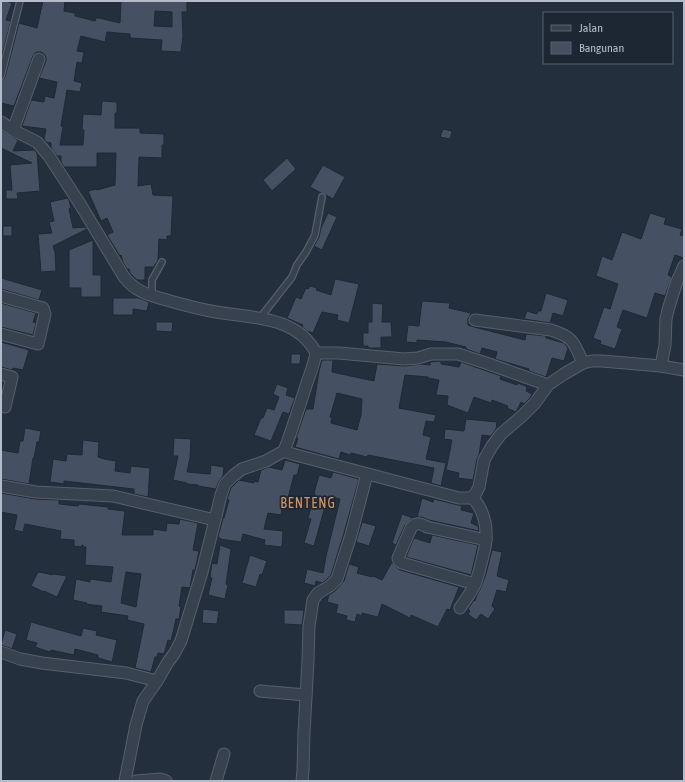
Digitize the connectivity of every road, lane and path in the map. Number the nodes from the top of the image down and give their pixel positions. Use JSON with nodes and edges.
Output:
{"nodes":[{"id":1,"x":20,"y":1,"type":"edge"},
{"id":2,"x":39,"y":59,"type":"dead end"},
{"id":3,"x":1,"y":76,"type":"edge"},
{"id":4,"x":1,"y":122,"type":"edge"},
{"id":5,"x":13,"y":130,"type":"junction"},
{"id":6,"x":322,"y":198,"type":"dead end"},
{"id":7,"x":162,"y":262,"type":"dead end"},
{"id":8,"x":684,"y":266,"type":"edge"},
{"id":9,"x":1,"y":296,"type":"edge"},
{"id":10,"x":152,"y":296,"type":"junction"},
{"id":11,"x":260,"y":318,"type":"junction"},
{"id":12,"x":474,"y":320,"type":"dead end"},
{"id":13,"x":1,"y":334,"type":"edge"},
{"id":14,"x":316,"y":353,"type":"junction"},
{"id":15,"x":583,"y":363,"type":"junction"},
{"id":16,"x":661,"y":366,"type":"junction"},
{"id":17,"x":684,"y":370,"type":"edge"},
{"id":18,"x":1,"y":374,"type":"edge"},
{"id":19,"x":548,"y":385,"type":"junction"},
{"id":20,"x":4,"y":407,"type":"dead end"},
{"id":21,"x":284,"y":451,"type":"junction"},
{"id":22,"x":368,"y":474,"type":"junction"},
{"id":23,"x":1,"y":486,"type":"edge"},
{"id":24,"x":472,"y":497,"type":"junction"},
{"id":25,"x":215,"y":520,"type":"junction"},
{"id":26,"x":486,"y":540,"type":"junction"},
{"id":27,"x":475,"y":584,"type":"junction"},
{"id":28,"x":460,"y":608,"type":"dead end"},
{"id":29,"x":1,"y":652,"type":"edge"},
{"id":30,"x":157,"y":681,"type":"junction"},
{"id":31,"x":260,"y":691,"type":"dead end"},
{"id":32,"x":306,"y":695,"type":"junction"},
{"id":33,"x":224,"y":754,"type":"dead end"},
{"id":34,"x":124,"y":781,"type":"edge"},
{"id":35,"x":136,"y":781,"type":"edge"},
{"id":36,"x":166,"y":781,"type":"edge"},
{"id":37,"x":216,"y":781,"type":"edge"},
{"id":38,"x":302,"y":781,"type":"edge"}],
"edges":[{"from":1,"to":3,"type":"lane"},
{"from":2,"to":5,"type":"street"},
{"from":4,"to":5,"type":"street"},
{"from":5,"to":10,"type":"street"},
{"from":6,"to":11,"type":"lane"},
{"from":7,"to":10,"type":"lane"},
{"from":8,"to":16,"type":"street"},
{"from":9,"to":13,"type":"street"},
{"from":10,"to":11,"type":"street"},
{"from":11,"to":14,"type":"street"},
{"from":12,"to":15,"type":"street"},
{"from":14,"to":19,"type":"street"},
{"from":14,"to":21,"type":"street"},
{"from":15,"to":16,"type":"street"},
{"from":15,"to":19,"type":"street"},
{"from":16,"to":17,"type":"street"},
{"from":18,"to":20,"type":"street"},
{"from":19,"to":24,"type":"street"},
{"from":21,"to":22,"type":"street"},
{"from":21,"to":25,"type":"street"},
{"from":22,"to":24,"type":"street"},
{"from":22,"to":32,"type":"street"},
{"from":23,"to":25,"type":"street"},
{"from":24,"to":26,"type":"street"},
{"from":25,"to":30,"type":"street"},
{"from":26,"to":27,"type":"street"},
{"from":26,"to":27,"type":"street"},
{"from":27,"to":28,"type":"street"},
{"from":29,"to":30,"type":"street"},
{"from":30,"to":34,"type":"street"},
{"from":31,"to":32,"type":"street"},
{"from":32,"to":38,"type":"street"},
{"from":33,"to":37,"type":"street"},
{"from":35,"to":36,"type":"street"}]}
